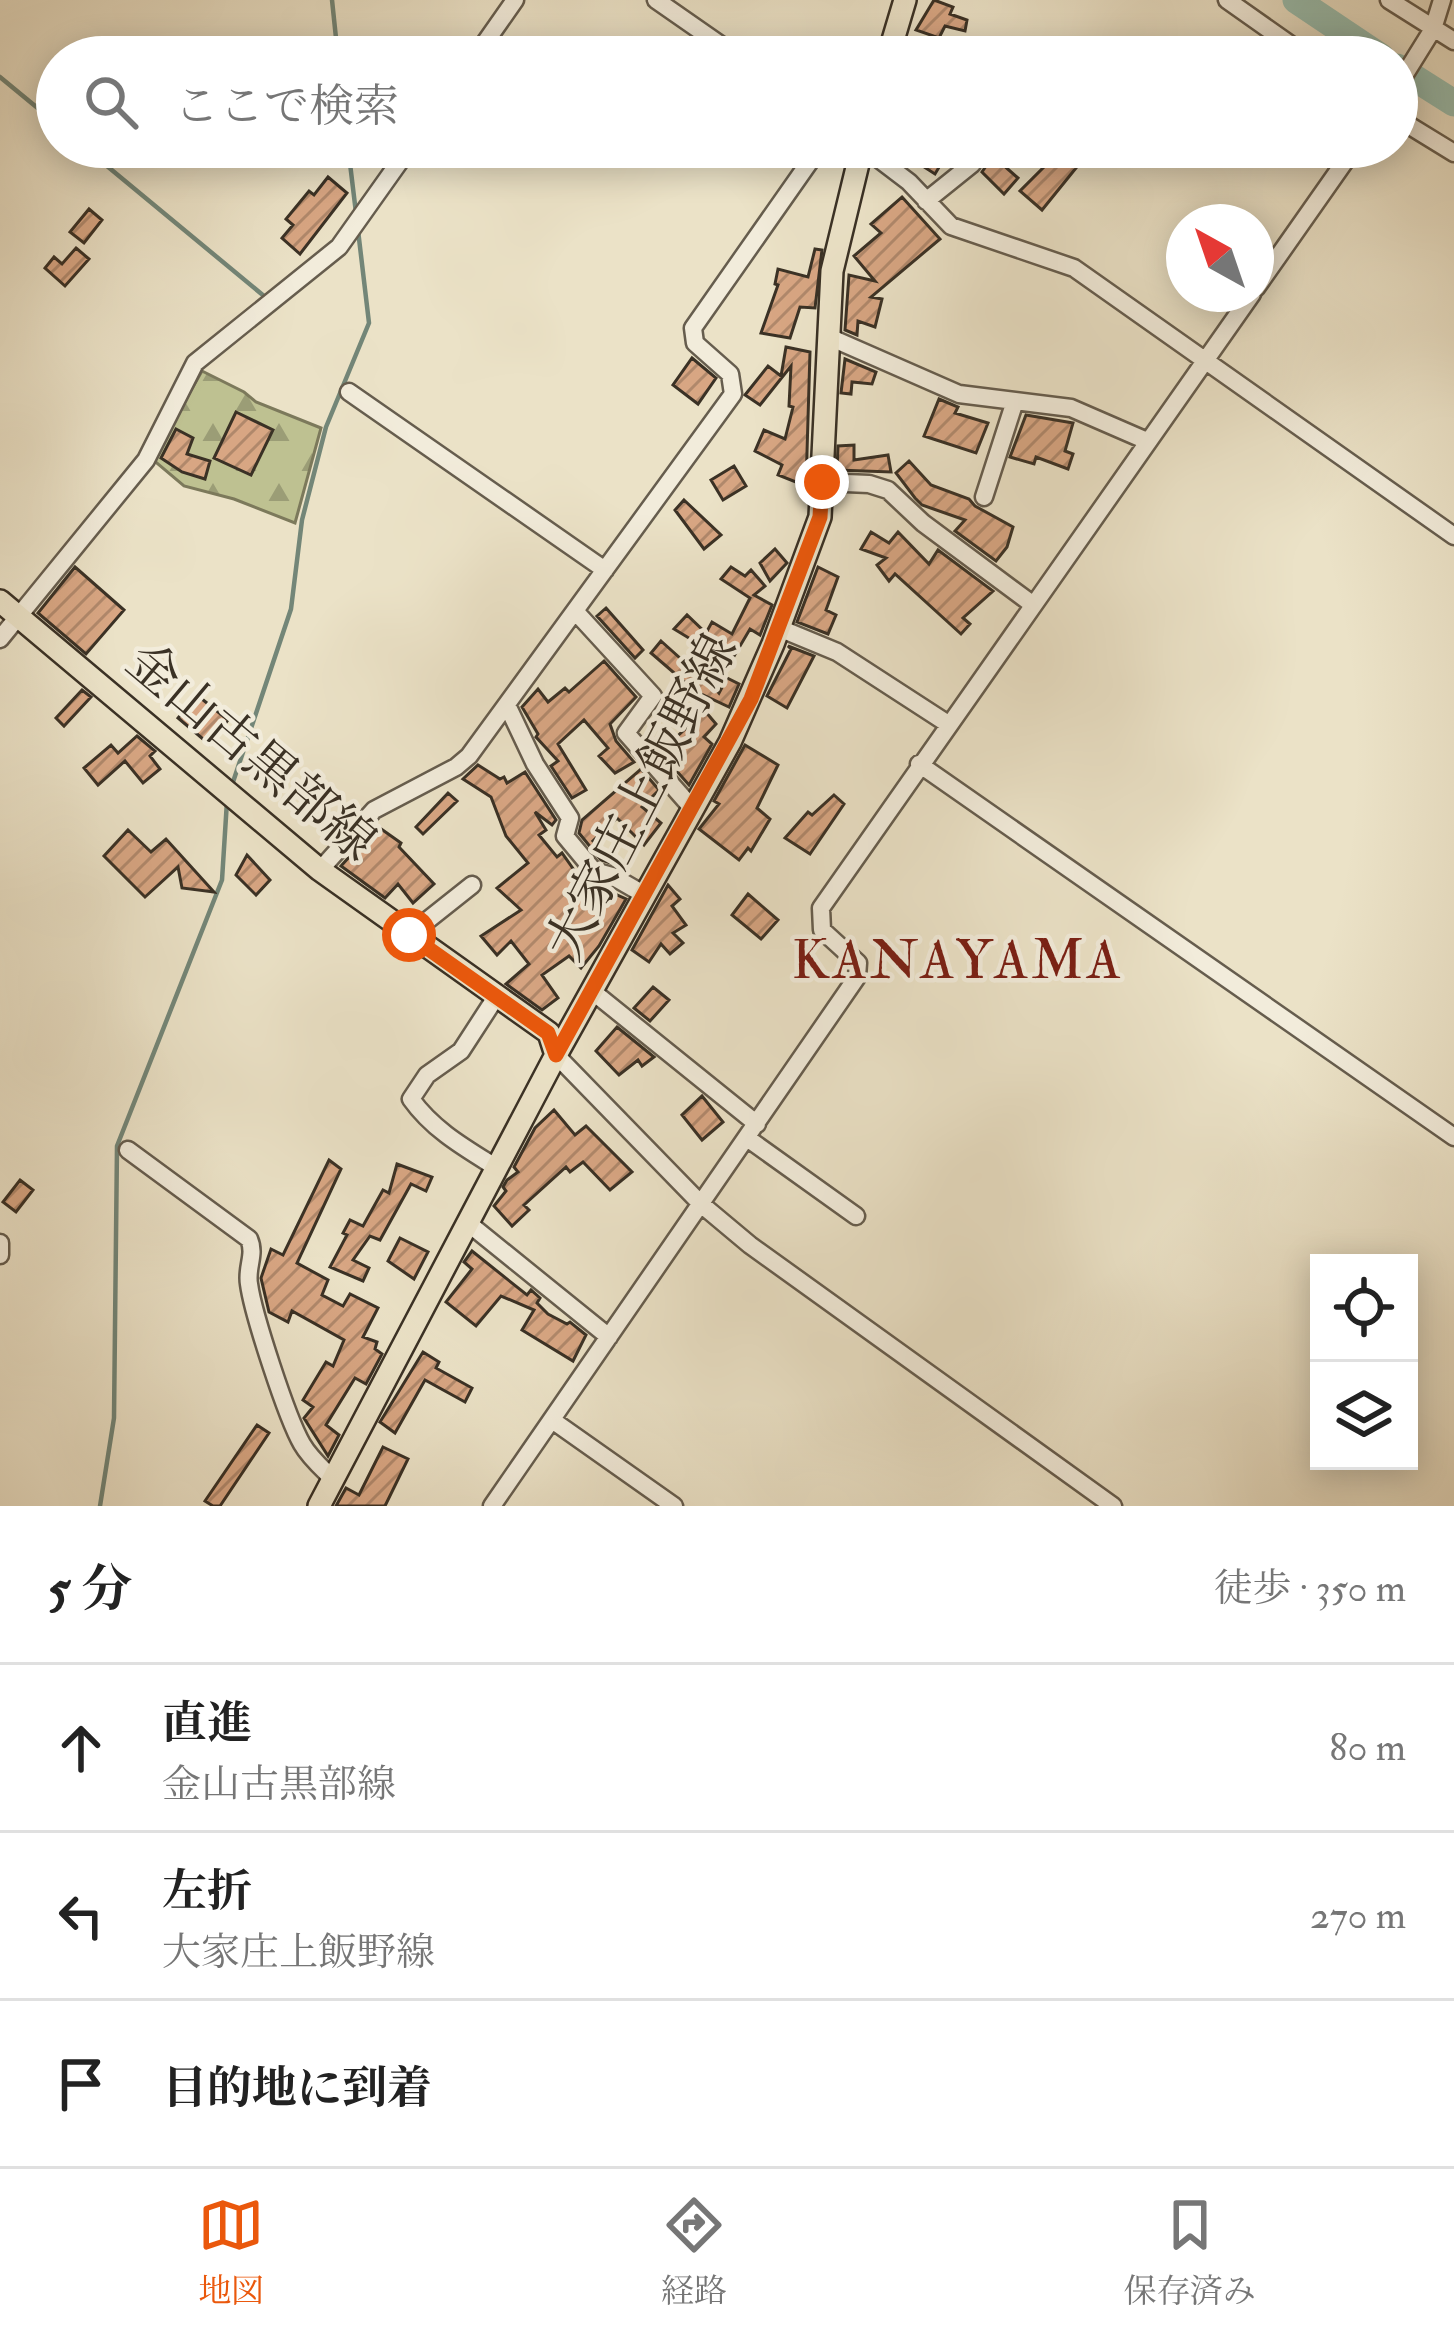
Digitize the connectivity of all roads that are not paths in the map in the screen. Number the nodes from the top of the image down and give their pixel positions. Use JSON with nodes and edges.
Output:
{"nodes":[{"id":1,"x":515,"y":0,"type":"edge"},
{"id":2,"x":656,"y":0,"type":"edge"},
{"id":3,"x":905,"y":0,"type":"edge"},
{"id":4,"x":1227,"y":0,"type":"edge"},
{"id":5,"x":1389,"y":0,"type":"edge"},
{"id":6,"x":1442,"y":0,"type":"edge"},
{"id":7,"x":1433,"y":29,"type":"junction"},
{"id":8,"x":490,"y":36,"type":"edge"},
{"id":9,"x":708,"y":36,"type":"edge"},
{"id":10,"x":894,"y":36,"type":"edge"},
{"id":11,"x":1278,"y":36,"type":"edge"},
{"id":12,"x":1454,"y":41,"type":"edge"},
{"id":13,"x":1418,"y":53,"type":"edge"},
{"id":14,"x":1418,"y":131,"type":"edge"},
{"id":15,"x":1454,"y":153,"type":"edge"},
{"id":16,"x":395,"y":168,"type":"edge"},
{"id":17,"x":805,"y":168,"type":"edge"},
{"id":18,"x":857,"y":168,"type":"edge"},
{"id":19,"x":890,"y":168,"type":"edge"},
{"id":20,"x":967,"y":168,"type":"edge"},
{"id":21,"x":1340,"y":168,"type":"edge"},
{"id":22,"x":926,"y":201,"type":"junction"},
{"id":23,"x":1274,"y":262,"type":"edge"},
{"id":24,"x":1239,"y":312,"type":"edge"},
{"id":25,"x":830,"y":338,"type":"junction"},
{"id":26,"x":1204,"y":362,"type":"junction"},
{"id":27,"x":349,"y":392,"type":"dead end"},
{"id":28,"x":1015,"y":401,"type":"junction"},
{"id":29,"x":1147,"y":442,"type":"junction"},
{"id":30,"x":822,"y":482,"type":"junction"},
{"id":31,"x":984,"y":496,"type":"dead end"},
{"id":32,"x":1454,"y":536,"type":"edge"},
{"id":33,"x":604,"y":570,"type":"junction"},
{"id":34,"x":0,"y":601,"type":"edge"},
{"id":35,"x":1032,"y":604,"type":"junction"},
{"id":36,"x":574,"y":611,"type":"junction"},
{"id":37,"x":19,"y":616,"type":"junction"},
{"id":38,"x":779,"y":628,"type":"junction"},
{"id":39,"x":0,"y":639,"type":"edge"},
{"id":40,"x":506,"y":705,"type":"junction"},
{"id":41,"x":948,"y":724,"type":"junction"},
{"id":42,"x":920,"y":764,"type":"junction"},
{"id":43,"x":693,"y":809,"type":"junction"},
{"id":44,"x":320,"y":870,"type":"junction"},
{"id":45,"x":472,"y":885,"type":"dead end"},
{"id":46,"x":645,"y":895,"type":"junction"},
{"id":47,"x":409,"y":935,"type":"junction"},
{"id":48,"x":592,"y":991,"type":"junction"},
{"id":49,"x":496,"y":997,"type":"junction"},
{"id":50,"x":556,"y":1055,"type":"junction"},
{"id":51,"x":752,"y":1131,"type":"junction"},
{"id":52,"x":1454,"y":1137,"type":"edge"},
{"id":53,"x":128,"y":1150,"type":"dead end"},
{"id":54,"x":497,"y":1168,"type":"junction"},
{"id":55,"x":701,"y":1204,"type":"junction"},
{"id":56,"x":856,"y":1216,"type":"dead end"},
{"id":57,"x":468,"y":1223,"type":"junction"},
{"id":58,"x":0,"y":1244,"type":"edge"},
{"id":59,"x":0,"y":1255,"type":"edge"},
{"id":60,"x":609,"y":1337,"type":"junction"},
{"id":61,"x":552,"y":1420,"type":"junction"},
{"id":62,"x":333,"y":1479,"type":"junction"},
{"id":63,"x":319,"y":1506,"type":"edge"},
{"id":64,"x":492,"y":1506,"type":"edge"},
{"id":65,"x":674,"y":1506,"type":"edge"},
{"id":66,"x":1113,"y":1506,"type":"edge"}],
"edges":[{"from":1,"to":8,"type":"street"},
{"from":2,"to":9,"type":"street"},
{"from":3,"to":10,"type":"main road"},
{"from":4,"to":11,"type":"street"},
{"from":5,"to":7,"type":"street"},
{"from":6,"to":7,"type":"street"},
{"from":7,"to":12,"type":"street"},
{"from":7,"to":13,"type":"street"},
{"from":14,"to":15,"type":"street"},
{"from":16,"to":37,"type":"street"},
{"from":17,"to":33,"type":"street"},
{"from":18,"to":25,"type":"main road","name":"大家庄上飯野線"},
{"from":19,"to":22,"type":"street"},
{"from":20,"to":22,"type":"street"},
{"from":21,"to":23,"type":"street"},
{"from":22,"to":26,"type":"street"},
{"from":24,"to":26,"type":"street"},
{"from":25,"to":28,"type":"street"},
{"from":25,"to":30,"type":"main road","name":"大家庄上飯野線"},
{"from":26,"to":29,"type":"street"},
{"from":26,"to":32,"type":"street"},
{"from":27,"to":33,"type":"street"},
{"from":28,"to":29,"type":"street"},
{"from":28,"to":31,"type":"street"},
{"from":29,"to":35,"type":"street"},
{"from":30,"to":35,"type":"street"},
{"from":30,"to":38,"type":"main road","name":"大家庄上飯野線"},
{"from":33,"to":36,"type":"street"},
{"from":34,"to":37,"type":"main road","name":"金山古黒部線"},
{"from":35,"to":41,"type":"street"},
{"from":36,"to":40,"type":"street"},
{"from":36,"to":43,"type":"street"},
{"from":37,"to":39,"type":"street"},
{"from":37,"to":44,"type":"main road","name":"金山古黒部線"},
{"from":38,"to":41,"type":"street"},
{"from":38,"to":43,"type":"main road","name":"大家庄上飯野線"},
{"from":40,"to":44,"type":"street"},
{"from":40,"to":46,"type":"street"},
{"from":41,"to":42,"type":"street"},
{"from":42,"to":51,"type":"street"},
{"from":42,"to":52,"type":"street"},
{"from":43,"to":46,"type":"main road","name":"大家庄上飯野線"},
{"from":44,"to":47,"type":"main road","name":"金山古黒部線"},
{"from":45,"to":47,"type":"street"},
{"from":46,"to":48,"type":"main road","name":"大家庄上飯野線"},
{"from":47,"to":49,"type":"main road","name":"金山古黒部線"},
{"from":48,"to":50,"type":"main road","name":"大家庄上飯野線"},
{"from":48,"to":51,"type":"street"},
{"from":49,"to":50,"type":"main road","name":"金山古黒部線"},
{"from":49,"to":54,"type":"street"},
{"from":50,"to":54,"type":"main road","name":"大家庄上飯野線"},
{"from":50,"to":55,"type":"street"},
{"from":51,"to":55,"type":"street"},
{"from":51,"to":56,"type":"street"},
{"from":53,"to":62,"type":"street"},
{"from":54,"to":57,"type":"main road","name":"大家庄上飯野線"},
{"from":55,"to":60,"type":"street"},
{"from":55,"to":66,"type":"street"},
{"from":57,"to":60,"type":"street"},
{"from":57,"to":62,"type":"main road","name":"大家庄上飯野線"},
{"from":58,"to":59,"type":"street"},
{"from":60,"to":61,"type":"street"},
{"from":61,"to":64,"type":"street"},
{"from":61,"to":65,"type":"street"},
{"from":62,"to":63,"type":"main road","name":"大家庄上飯野線"}]}
